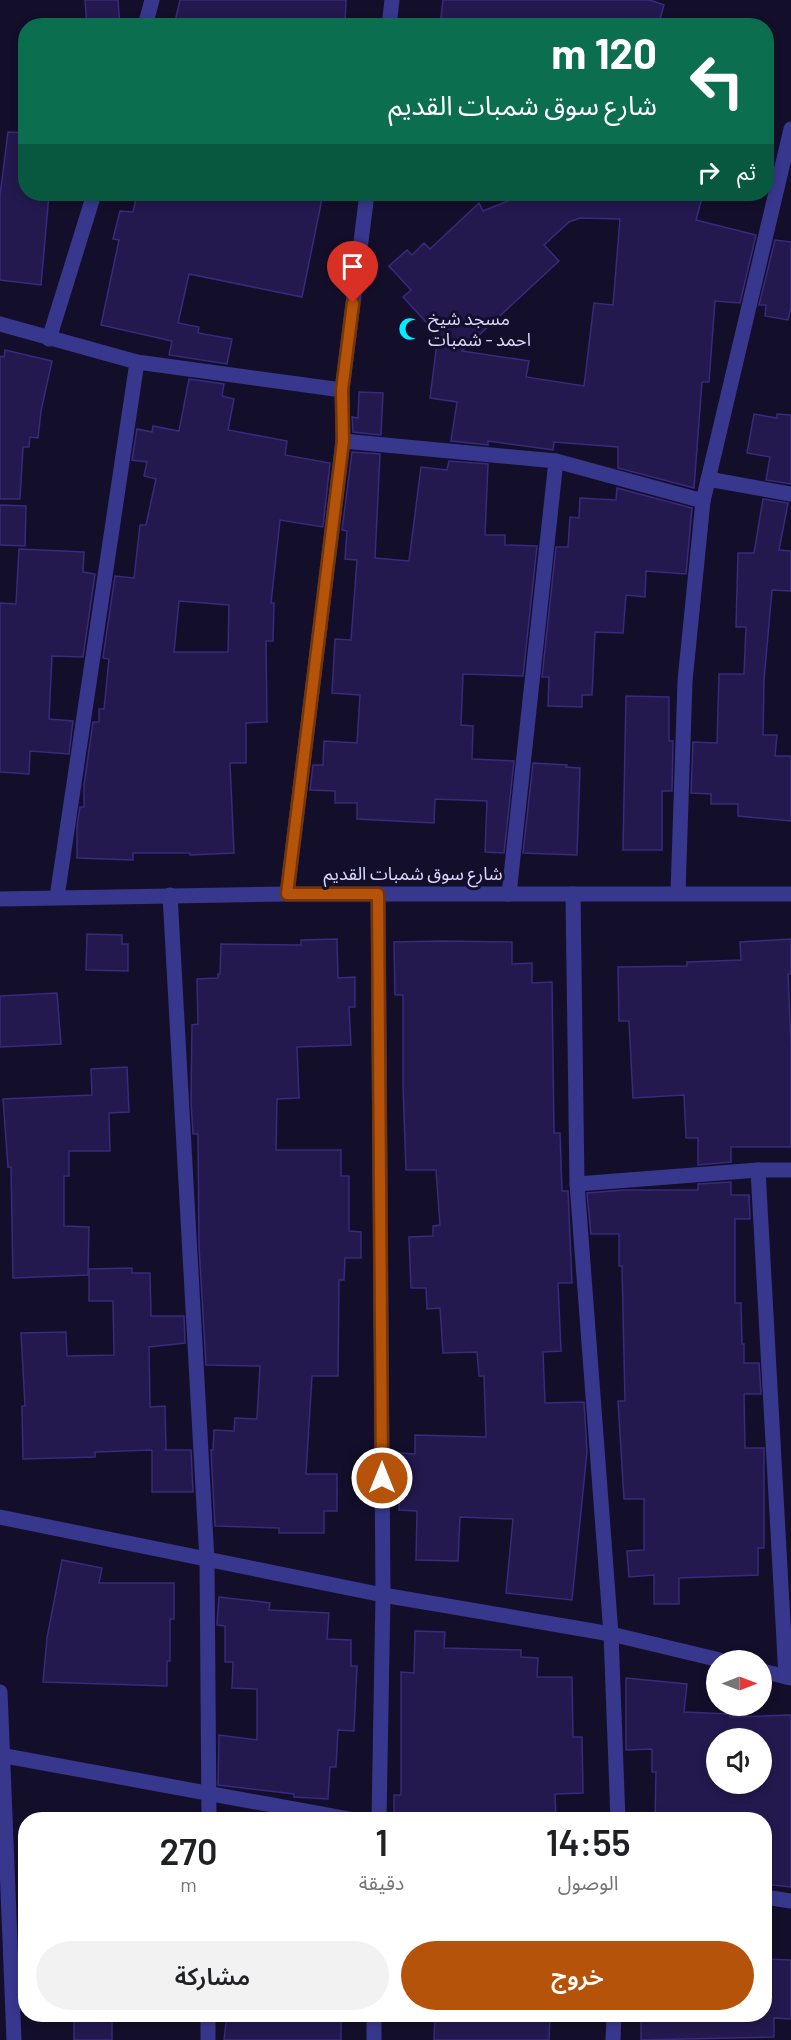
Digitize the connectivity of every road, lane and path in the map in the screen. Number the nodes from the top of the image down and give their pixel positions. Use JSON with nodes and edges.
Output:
{"nodes":[{"id":1,"x":152,"y":0,"type":"edge"},
{"id":2,"x":392,"y":0,"type":"edge"},
{"id":3,"x":147,"y":18,"type":"edge"},
{"id":4,"x":390,"y":18,"type":"edge"},
{"id":5,"x":791,"y":129,"type":"edge"},
{"id":6,"x":91,"y":201,"type":"edge"},
{"id":7,"x":366,"y":201,"type":"edge"},
{"id":8,"x":774,"y":201,"type":"edge"},
{"id":9,"x":774,"y":201,"type":"edge"},
{"id":10,"x":0,"y":324,"type":"edge"},
{"id":11,"x":49,"y":339,"type":"junction"},
{"id":12,"x":137,"y":362,"type":"junction"},
{"id":13,"x":342,"y":390,"type":"junction"},
{"id":14,"x":343,"y":441,"type":"junction"},
{"id":15,"x":556,"y":461,"type":"junction"},
{"id":16,"x":708,"y":479,"type":"junction"},
{"id":17,"x":791,"y":494,"type":"edge"},
{"id":18,"x":703,"y":501,"type":"junction"},
{"id":19,"x":678,"y":893,"type":"junction"},
{"id":20,"x":287,"y":894,"type":"junction"},
{"id":21,"x":378,"y":894,"type":"junction"},
{"id":22,"x":509,"y":894,"type":"junction"},
{"id":23,"x":573,"y":894,"type":"junction"},
{"id":24,"x":791,"y":894,"type":"edge"},
{"id":25,"x":170,"y":895,"type":"junction"},
{"id":26,"x":57,"y":897,"type":"junction"},
{"id":27,"x":0,"y":899,"type":"edge"},
{"id":28,"x":758,"y":1170,"type":"junction"},
{"id":29,"x":791,"y":1170,"type":"edge"},
{"id":30,"x":577,"y":1184,"type":"junction"},
{"id":31,"x":0,"y":1517,"type":"edge"},
{"id":32,"x":207,"y":1560,"type":"junction"},
{"id":33,"x":383,"y":1595,"type":"junction"},
{"id":34,"x":611,"y":1634,"type":"junction"},
{"id":35,"x":706,"y":1657,"type":"edge"},
{"id":36,"x":772,"y":1674,"type":"edge"},
{"id":37,"x":788,"y":1678,"type":"edge"},
{"id":38,"x":0,"y":1692,"type":"edge"},
{"id":39,"x":1,"y":1755,"type":"edge"},
{"id":40,"x":209,"y":1794,"type":"junction"},
{"id":41,"x":209,"y":1812,"type":"edge"},
{"id":42,"x":309,"y":1812,"type":"edge"},
{"id":43,"x":379,"y":1812,"type":"edge"},
{"id":44,"x":618,"y":1812,"type":"edge"},
{"id":45,"x":772,"y":1898,"type":"edge"},
{"id":46,"x":791,"y":1901,"type":"edge"},
{"id":47,"x":208,"y":2022,"type":"edge"},
{"id":48,"x":374,"y":2022,"type":"edge"},
{"id":49,"x":614,"y":2022,"type":"edge"},
{"id":50,"x":14,"y":2040,"type":"edge"},
{"id":51,"x":208,"y":2040,"type":"edge"},
{"id":52,"x":374,"y":2040,"type":"edge"},
{"id":53,"x":613,"y":2040,"type":"edge"}],
"edges":[{"from":1,"to":3,"type":"street"},
{"from":2,"to":4,"type":"street"},
{"from":5,"to":9,"type":"street"},
{"from":6,"to":11,"type":"street"},
{"from":7,"to":13,"type":"street"},
{"from":8,"to":16,"type":"street"},
{"from":10,"to":11,"type":"street"},
{"from":11,"to":12,"type":"street"},
{"from":12,"to":13,"type":"street"},
{"from":12,"to":26,"type":"street"},
{"from":13,"to":14,"type":"street"},
{"from":14,"to":15,"type":"street"},
{"from":14,"to":20,"type":"street"},
{"from":15,"to":18,"type":"street"},
{"from":15,"to":22,"type":"street"},
{"from":16,"to":17,"type":"street"},
{"from":16,"to":18,"type":"street"},
{"from":18,"to":19,"type":"street"},
{"from":19,"to":23,"type":"street","name":"شارع سوق شمبات القديم"},
{"from":19,"to":24,"type":"street","name":"شارع سوق شمبات القديم"},
{"from":20,"to":21,"type":"street","name":"شارع سوق شمبات القديم"},
{"from":20,"to":25,"type":"street","name":"شارع سوق شمبات القديم"},
{"from":21,"to":22,"type":"street","name":"شارع سوق شمبات القديم"},
{"from":21,"to":33,"type":"street"},
{"from":22,"to":23,"type":"street","name":"شارع سوق شمبات القديم"},
{"from":23,"to":30,"type":"street"},
{"from":25,"to":26,"type":"street","name":"شارع سوق شمبات القديم"},
{"from":25,"to":32,"type":"street"},
{"from":26,"to":27,"type":"street","name":"شارع سوق شمبات القديم"},
{"from":28,"to":29,"type":"street"},
{"from":28,"to":30,"type":"street"},
{"from":28,"to":37,"type":"street"},
{"from":30,"to":34,"type":"street"},
{"from":31,"to":32,"type":"street"},
{"from":32,"to":33,"type":"street"},
{"from":32,"to":40,"type":"street"},
{"from":33,"to":34,"type":"street"},
{"from":33,"to":43,"type":"street"},
{"from":34,"to":35,"type":"street"},
{"from":34,"to":44,"type":"street"},
{"from":36,"to":37,"type":"street"},
{"from":38,"to":39,"type":"street"},
{"from":39,"to":40,"type":"street"},
{"from":39,"to":50,"type":"street"},
{"from":40,"to":41,"type":"street"},
{"from":40,"to":42,"type":"street"},
{"from":45,"to":46,"type":"street"},
{"from":47,"to":51,"type":"street"},
{"from":48,"to":52,"type":"street"},
{"from":49,"to":53,"type":"street"}]}
